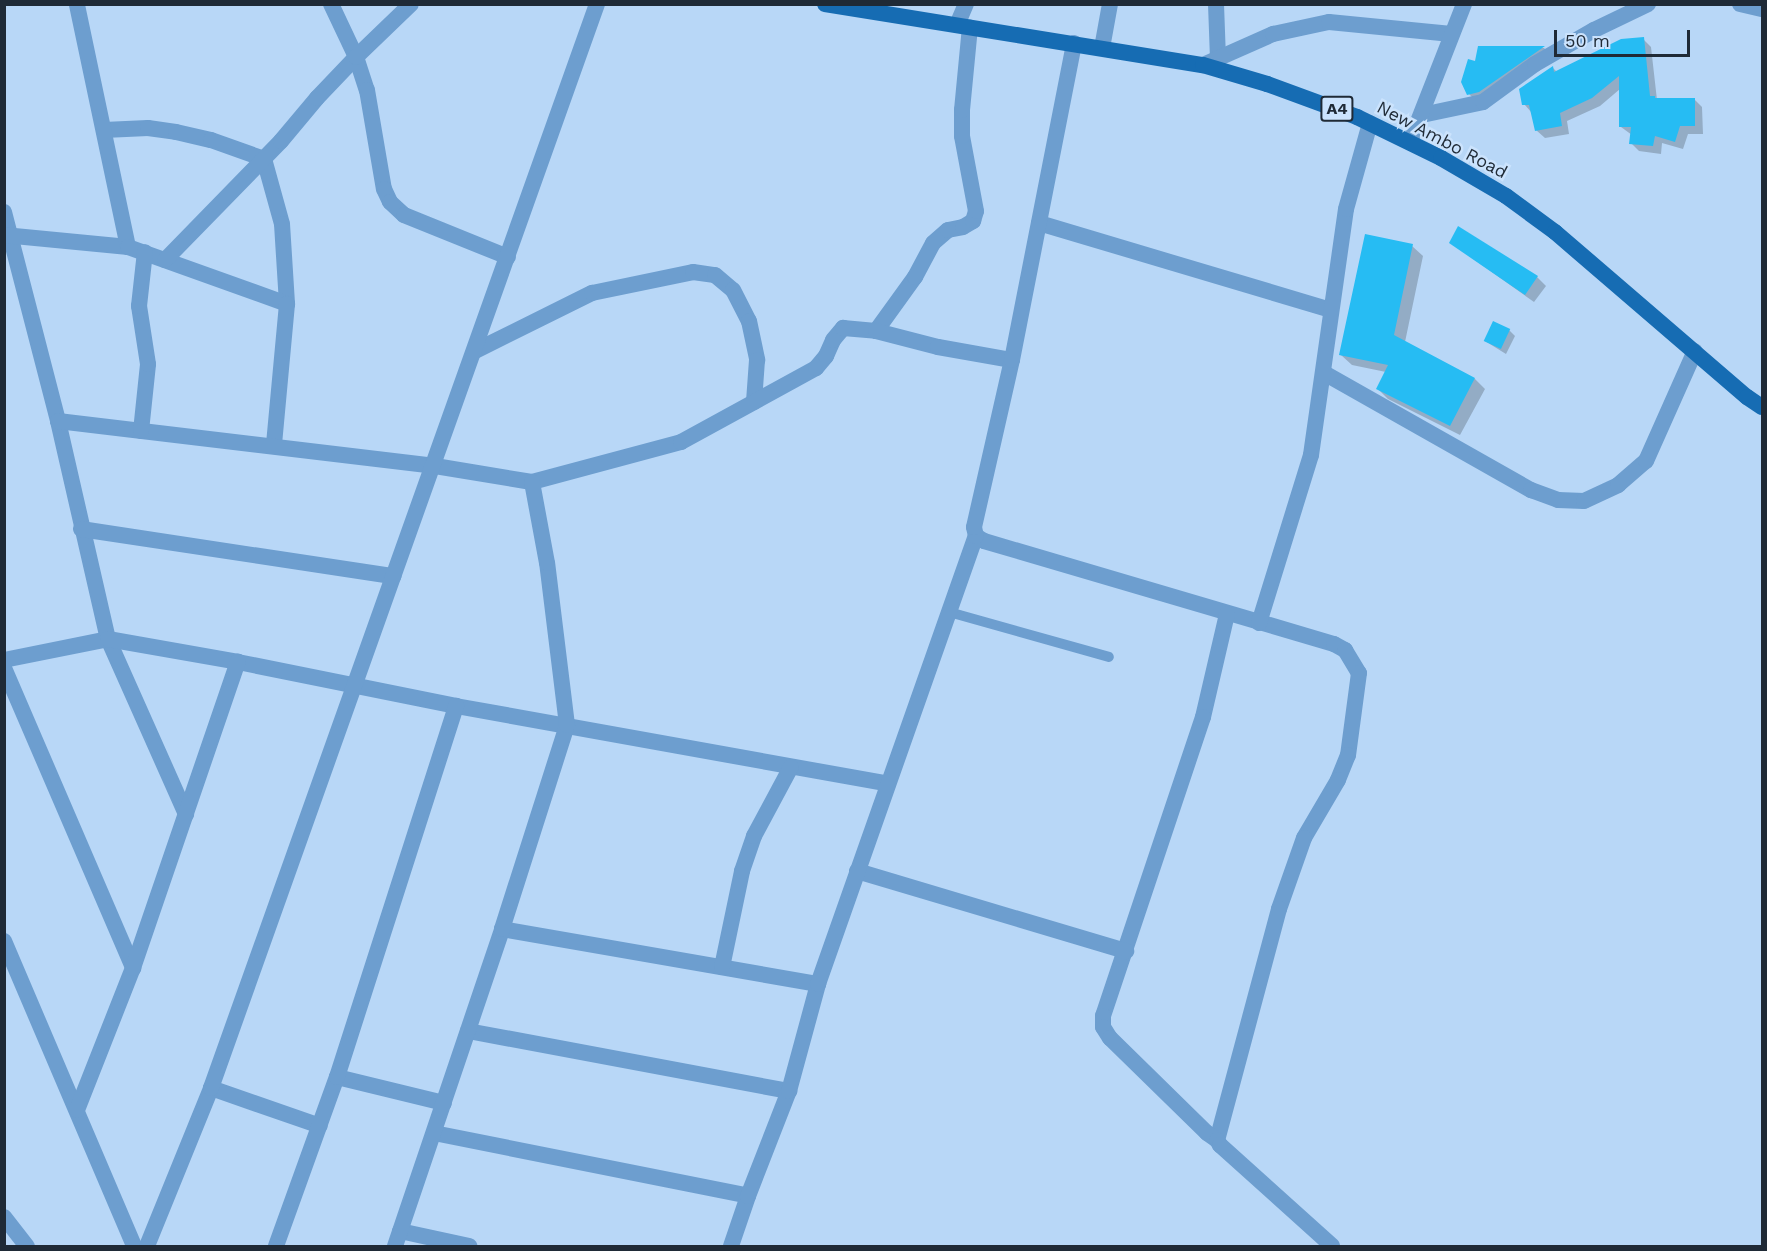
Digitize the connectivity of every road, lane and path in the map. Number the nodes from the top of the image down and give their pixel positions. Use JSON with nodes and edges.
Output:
{"nodes":[{"id":1,"x":77,"y":4,"type":"edge"},
{"id":2,"x":332,"y":4,"type":"edge"},
{"id":3,"x":411,"y":4,"type":"edge"},
{"id":4,"x":597,"y":4,"type":"edge"},
{"id":5,"x":825,"y":4,"type":"edge"},
{"id":6,"x":966,"y":4,"type":"edge"},
{"id":7,"x":1110,"y":4,"type":"edge"},
{"id":8,"x":1215,"y":4,"type":"edge"},
{"id":9,"x":1464,"y":4,"type":"edge"},
{"id":10,"x":1648,"y":4,"type":"edge"},
{"id":11,"x":1740,"y":4,"type":"edge"},
{"id":12,"x":1762,"y":9,"type":"edge"},
{"id":13,"x":963,"y":26,"type":"junction"},
{"id":14,"x":1451,"y":34,"type":"junction"},
{"id":15,"x":1074,"y":43,"type":"junction"},
{"id":16,"x":1102,"y":48,"type":"junction"},
{"id":17,"x":356,"y":57,"type":"junction"},
{"id":18,"x":1211,"y":62,"type":"junction"},
{"id":19,"x":1422,"y":115,"type":"junction"},
{"id":20,"x":1370,"y":123,"type":"junction"},
{"id":21,"x":104,"y":130,"type":"junction"},
{"id":22,"x":1410,"y":142,"type":"junction"},
{"id":23,"x":264,"y":159,"type":"junction"},
{"id":24,"x":4,"y":212,"type":"edge"},
{"id":25,"x":1039,"y":223,"type":"junction"},
{"id":26,"x":7,"y":235,"type":"edge"},
{"id":27,"x":128,"y":247,"type":"junction"},
{"id":28,"x":145,"y":252,"type":"junction"},
{"id":29,"x":508,"y":257,"type":"junction"},
{"id":30,"x":165,"y":260,"type":"junction"},
{"id":31,"x":287,"y":304,"type":"junction"},
{"id":32,"x":1330,"y":310,"type":"junction"},
{"id":33,"x":876,"y":331,"type":"junction"},
{"id":34,"x":475,"y":351,"type":"junction"},
{"id":35,"x":1695,"y":351,"type":"junction"},
{"id":36,"x":1012,"y":360,"type":"junction"},
{"id":37,"x":1324,"y":373,"type":"junction"},
{"id":38,"x":754,"y":402,"type":"junction"},
{"id":39,"x":1762,"y":407,"type":"edge"},
{"id":40,"x":58,"y":421,"type":"junction"},
{"id":41,"x":141,"y":431,"type":"junction"},
{"id":42,"x":274,"y":445,"type":"junction"},
{"id":43,"x":435,"y":466,"type":"junction"},
{"id":44,"x":532,"y":482,"type":"junction"},
{"id":45,"x":81,"y":528,"type":"junction"},
{"id":46,"x":976,"y":536,"type":"junction"},
{"id":47,"x":393,"y":576,"type":"junction"},
{"id":48,"x":950,"y":612,"type":"junction"},
{"id":49,"x":1227,"y":614,"type":"junction"},
{"id":50,"x":1259,"y":622,"type":"junction"},
{"id":51,"x":108,"y":639,"type":"junction"},
{"id":52,"x":1108,"y":657,"type":"dead end"},
{"id":53,"x":4,"y":660,"type":"edge"},
{"id":54,"x":238,"y":662,"type":"junction"},
{"id":55,"x":4,"y":668,"type":"edge"},
{"id":56,"x":353,"y":685,"type":"junction"},
{"id":57,"x":456,"y":706,"type":"junction"},
{"id":58,"x":567,"y":725,"type":"junction"},
{"id":59,"x":791,"y":766,"type":"junction"},
{"id":60,"x":888,"y":784,"type":"junction"},
{"id":61,"x":186,"y":814,"type":"junction"},
{"id":62,"x":857,"y":871,"type":"junction"},
{"id":63,"x":502,"y":929,"type":"junction"},
{"id":64,"x":4,"y":941,"type":"edge"},
{"id":65,"x":1126,"y":951,"type":"junction"},
{"id":66,"x":722,"y":967,"type":"junction"},
{"id":67,"x":133,"y":968,"type":"junction"},
{"id":68,"x":818,"y":984,"type":"junction"},
{"id":69,"x":468,"y":1031,"type":"junction"},
{"id":70,"x":337,"y":1077,"type":"junction"},
{"id":71,"x":211,"y":1088,"type":"junction"},
{"id":72,"x":789,"y":1091,"type":"junction"},
{"id":73,"x":444,"y":1103,"type":"junction"},
{"id":74,"x":78,"y":1110,"type":"junction"},
{"id":75,"x":320,"y":1126,"type":"junction"},
{"id":76,"x":434,"y":1133,"type":"junction"},
{"id":77,"x":1217,"y":1140,"type":"junction"},
{"id":78,"x":748,"y":1196,"type":"junction"},
{"id":79,"x":4,"y":1217,"type":"edge"},
{"id":80,"x":397,"y":1239,"type":"edge"},
{"id":81,"x":27,"y":1246,"type":"edge"},
{"id":82,"x":134,"y":1246,"type":"edge"},
{"id":83,"x":147,"y":1246,"type":"edge"},
{"id":84,"x":276,"y":1246,"type":"edge"},
{"id":85,"x":469,"y":1246,"type":"edge"},
{"id":86,"x":732,"y":1246,"type":"edge"},
{"id":87,"x":1332,"y":1246,"type":"edge"}],
"edges":[{"from":1,"to":21,"type":"street"},
{"from":2,"to":17,"type":"street"},
{"from":3,"to":17,"type":"street"},
{"from":4,"to":29,"type":"street"},
{"from":5,"to":13,"type":"main road","name":"New Ambo Road","number":"A4"},
{"from":6,"to":13,"type":"street"},
{"from":7,"to":16,"type":"street"},
{"from":8,"to":18,"type":"street"},
{"from":9,"to":14,"type":"street"},
{"from":10,"to":19,"type":"street"},
{"from":11,"to":12,"type":"street"},
{"from":13,"to":15,"type":"main road","name":"New Ambo Road","number":"A4"},
{"from":13,"to":33,"type":"street"},
{"from":14,"to":18,"type":"street"},
{"from":14,"to":19,"type":"street"},
{"from":15,"to":16,"type":"main road","name":"New Ambo Road","number":"A4"},
{"from":15,"to":25,"type":"street"},
{"from":16,"to":18,"type":"main road","name":"New Ambo Road","number":"A4"},
{"from":17,"to":23,"type":"street"},
{"from":17,"to":29,"type":"street"},
{"from":18,"to":20,"type":"main road","name":"New Ambo Road","number":"A4"},
{"from":19,"to":22,"type":"street"},
{"from":20,"to":22,"type":"main road","name":"New Ambo Road","number":"A4"},
{"from":20,"to":32,"type":"street"},
{"from":21,"to":23,"type":"street"},
{"from":21,"to":27,"type":"street"},
{"from":22,"to":35,"type":"main road","name":"New Ambo Road","number":"A4"},
{"from":23,"to":30,"type":"street"},
{"from":23,"to":31,"type":"street"},
{"from":24,"to":26,"type":"street"},
{"from":25,"to":32,"type":"street"},
{"from":25,"to":36,"type":"street"},
{"from":26,"to":27,"type":"street"},
{"from":26,"to":40,"type":"street"},
{"from":27,"to":28,"type":"street"},
{"from":28,"to":30,"type":"street"},
{"from":28,"to":41,"type":"street"},
{"from":29,"to":34,"type":"street"},
{"from":30,"to":31,"type":"street"},
{"from":31,"to":42,"type":"street"},
{"from":32,"to":37,"type":"street"},
{"from":33,"to":36,"type":"street"},
{"from":33,"to":38,"type":"street"},
{"from":34,"to":38,"type":"street"},
{"from":34,"to":43,"type":"street"},
{"from":35,"to":37,"type":"street"},
{"from":35,"to":39,"type":"main road","name":"New Ambo Road","number":"A4"},
{"from":36,"to":46,"type":"street"},
{"from":37,"to":50,"type":"street"},
{"from":38,"to":44,"type":"street"},
{"from":40,"to":41,"type":"street"},
{"from":40,"to":45,"type":"street"},
{"from":41,"to":42,"type":"street"},
{"from":42,"to":43,"type":"street"},
{"from":43,"to":44,"type":"street"},
{"from":43,"to":47,"type":"street"},
{"from":44,"to":58,"type":"street"},
{"from":45,"to":47,"type":"street"},
{"from":45,"to":51,"type":"street"},
{"from":46,"to":48,"type":"street"},
{"from":46,"to":49,"type":"street"},
{"from":47,"to":56,"type":"street"},
{"from":48,"to":52,"type":"lane"},
{"from":48,"to":60,"type":"street"},
{"from":49,"to":50,"type":"street"},
{"from":49,"to":65,"type":"street"},
{"from":50,"to":77,"type":"street"},
{"from":51,"to":53,"type":"street"},
{"from":51,"to":54,"type":"street"},
{"from":51,"to":61,"type":"street"},
{"from":54,"to":56,"type":"street"},
{"from":54,"to":61,"type":"street"},
{"from":55,"to":67,"type":"street"},
{"from":56,"to":57,"type":"street"},
{"from":56,"to":71,"type":"street"},
{"from":57,"to":58,"type":"street"},
{"from":57,"to":70,"type":"street"},
{"from":58,"to":59,"type":"street"},
{"from":58,"to":63,"type":"street"},
{"from":59,"to":60,"type":"street"},
{"from":59,"to":66,"type":"street"},
{"from":60,"to":62,"type":"street"},
{"from":61,"to":67,"type":"street"},
{"from":62,"to":65,"type":"street"},
{"from":62,"to":68,"type":"street"},
{"from":63,"to":66,"type":"street"},
{"from":63,"to":69,"type":"street"},
{"from":64,"to":74,"type":"street"},
{"from":65,"to":77,"type":"street"},
{"from":66,"to":68,"type":"street"},
{"from":67,"to":74,"type":"street"},
{"from":68,"to":72,"type":"street"},
{"from":69,"to":72,"type":"street"},
{"from":69,"to":73,"type":"street"},
{"from":70,"to":73,"type":"street"},
{"from":70,"to":75,"type":"street"},
{"from":71,"to":75,"type":"street"},
{"from":71,"to":83,"type":"street"},
{"from":72,"to":78,"type":"street"},
{"from":73,"to":76,"type":"street"},
{"from":74,"to":82,"type":"street"},
{"from":75,"to":84,"type":"street"},
{"from":76,"to":78,"type":"street"},
{"from":76,"to":80,"type":"street"},
{"from":77,"to":87,"type":"street"},
{"from":78,"to":86,"type":"street"},
{"from":79,"to":81,"type":"street"},
{"from":80,"to":85,"type":"street"}]}
